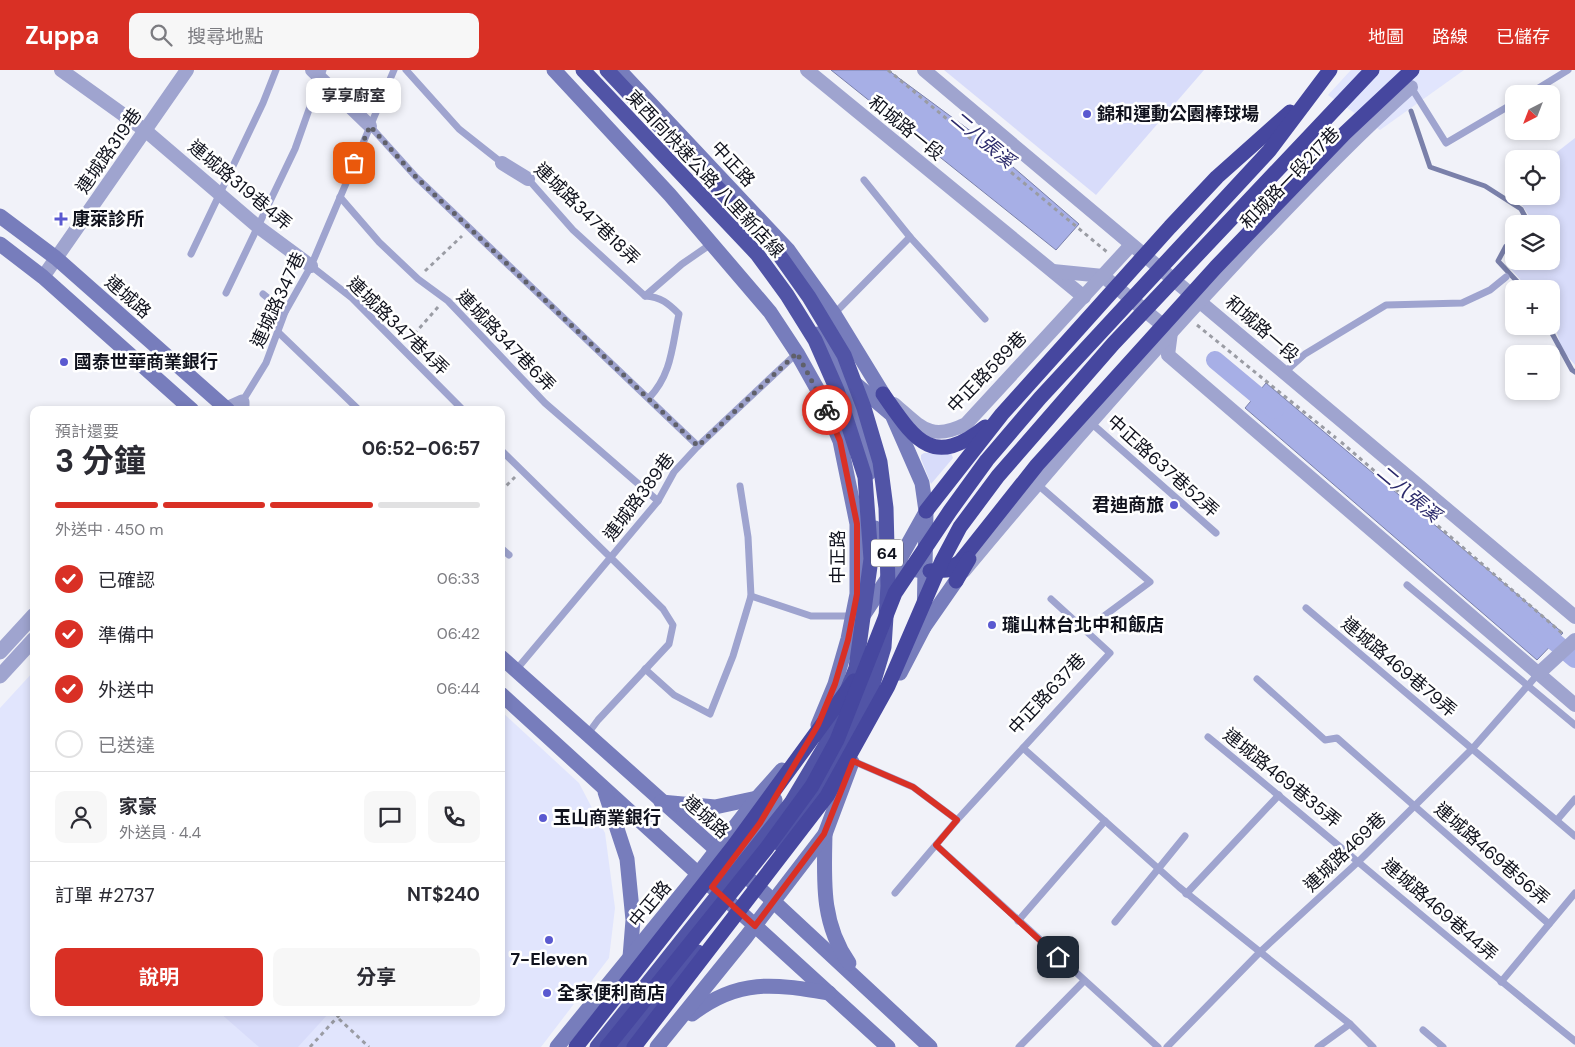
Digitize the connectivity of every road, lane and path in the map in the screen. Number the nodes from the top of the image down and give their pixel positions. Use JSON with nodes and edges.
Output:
{"nodes":[{"id":1,"x":62,"y":70,"type":"edge"},
{"id":2,"x":187,"y":70,"type":"edge"},
{"id":3,"x":276,"y":70,"type":"edge"},
{"id":4,"x":394,"y":70,"type":"edge"},
{"id":5,"x":406,"y":70,"type":"edge"},
{"id":6,"x":554,"y":70,"type":"edge"},
{"id":7,"x":583,"y":70,"type":"edge"},
{"id":8,"x":588,"y":70,"type":"edge"},
{"id":9,"x":607,"y":70,"type":"edge"},
{"id":10,"x":619,"y":70,"type":"edge"},
{"id":11,"x":806,"y":70,"type":"edge"},
{"id":12,"x":888,"y":70,"type":"edge"},
{"id":13,"x":924,"y":70,"type":"edge"},
{"id":14,"x":1330,"y":70,"type":"edge"},
{"id":15,"x":1372,"y":70,"type":"edge"},
{"id":16,"x":1412,"y":70,"type":"edge"},
{"id":17,"x":1568,"y":70,"type":"edge"},
{"id":18,"x":318,"y":72,"type":"edge"},
{"id":19,"x":1544,"y":85,"type":"edge"},
{"id":20,"x":1411,"y":87,"type":"joint"},
{"id":21,"x":1312,"y":93,"type":"junction"},
{"id":22,"x":1505,"y":108,"type":"edge"},
{"id":23,"x":370,"y":126,"type":"junction"},
{"id":24,"x":146,"y":131,"type":"junction"},
{"id":25,"x":502,"y":162,"type":"joint"},
{"id":26,"x":528,"y":179,"type":"joint"},
{"id":27,"x":864,"y":180,"type":"dead end"},
{"id":28,"x":220,"y":192,"type":"junction"},
{"id":29,"x":340,"y":196,"type":"junction"},
{"id":30,"x":0,"y":216,"type":"edge"},
{"id":31,"x":257,"y":226,"type":"junction"},
{"id":32,"x":475,"y":233,"type":"junction"},
{"id":33,"x":910,"y":236,"type":"junction"},
{"id":34,"x":0,"y":244,"type":"edge"},
{"id":35,"x":711,"y":244,"type":"junction"},
{"id":36,"x":1130,"y":245,"type":"junction"},
{"id":37,"x":190,"y":254,"type":"dead end"},
{"id":38,"x":1110,"y":255,"type":"dead end"},
{"id":39,"x":56,"y":258,"type":"junction"},
{"id":40,"x":310,"y":266,"type":"junction"},
{"id":41,"x":1053,"y":271,"type":"junction"},
{"id":42,"x":1103,"y":276,"type":"junction"},
{"id":43,"x":42,"y":277,"type":"junction"},
{"id":44,"x":1506,"y":277,"type":"dead end"},
{"id":45,"x":418,"y":279,"type":"junction"},
{"id":46,"x":226,"y":293,"type":"dead end"},
{"id":47,"x":263,"y":294,"type":"dead end"},
{"id":48,"x":645,"y":296,"type":"junction"},
{"id":49,"x":1084,"y":297,"type":"junction"},
{"id":50,"x":1200,"y":300,"type":"junction"},
{"id":51,"x":448,"y":301,"type":"junction"},
{"id":52,"x":285,"y":312,"type":"junction"},
{"id":53,"x":834,"y":314,"type":"junction"},
{"id":54,"x":985,"y":319,"type":"dead end"},
{"id":55,"x":1194,"y":323,"type":"dead end"},
{"id":56,"x":278,"y":332,"type":"junction"},
{"id":57,"x":1171,"y":332,"type":"junction"},
{"id":58,"x":402,"y":348,"type":"junction"},
{"id":59,"x":797,"y":353,"type":"junction"},
{"id":60,"x":839,"y":371,"type":"junction"},
{"id":61,"x":1284,"y":373,"type":"junction"},
{"id":62,"x":883,"y":394,"type":"junction"},
{"id":63,"x":649,"y":398,"type":"junction"},
{"id":64,"x":187,"y":406,"type":"edge"},
{"id":65,"x":223,"y":406,"type":"edge"},
{"id":66,"x":242,"y":406,"type":"edge"},
{"id":67,"x":354,"y":406,"type":"edge"},
{"id":68,"x":458,"y":406,"type":"edge"},
{"id":69,"x":890,"y":414,"type":"junction"},
{"id":70,"x":1002,"y":414,"type":"junction"},
{"id":71,"x":1090,"y":422,"type":"junction"},
{"id":72,"x":840,"y":441,"type":"junction"},
{"id":73,"x":698,"y":446,"type":"junction"},
{"id":74,"x":505,"y":454,"type":"edge"},
{"id":75,"x":521,"y":470,"type":"junction"},
{"id":76,"x":1036,"y":484,"type":"junction"},
{"id":77,"x":740,"y":486,"type":"dead end"},
{"id":78,"x":505,"y":487,"type":"edge"},
{"id":79,"x":658,"y":501,"type":"junction"},
{"id":80,"x":875,"y":507,"type":"junction"},
{"id":81,"x":926,"y":511,"type":"junction"},
{"id":82,"x":989,"y":526,"type":"junction"},
{"id":83,"x":1216,"y":533,"type":"dead end"},
{"id":84,"x":505,"y":552,"type":"edge"},
{"id":85,"x":509,"y":555,"type":"dead end"},
{"id":86,"x":611,"y":559,"type":"junction"},
{"id":87,"x":897,"y":564,"type":"junction"},
{"id":88,"x":926,"y":572,"type":"junction"},
{"id":89,"x":956,"y":581,"type":"junction"},
{"id":90,"x":1407,"y":585,"type":"dead end"},
{"id":91,"x":751,"y":596,"type":"junction"},
{"id":92,"x":1050,"y":599,"type":"dead end"},
{"id":93,"x":1306,"y":608,"type":"dead end"},
{"id":94,"x":853,"y":616,"type":"junction"},
{"id":95,"x":1575,"y":617,"type":"edge"},
{"id":96,"x":30,"y":619,"type":"edge"},
{"id":97,"x":924,"y":627,"type":"junction"},
{"id":98,"x":1085,"y":630,"type":"junction"},
{"id":99,"x":1571,"y":639,"type":"edge"},
{"id":100,"x":848,"y":640,"type":"junction"},
{"id":101,"x":30,"y":643,"type":"edge"},
{"id":102,"x":0,"y":652,"type":"edge"},
{"id":103,"x":505,"y":660,"type":"edge"},
{"id":104,"x":866,"y":664,"type":"junction"},
{"id":105,"x":645,"y":669,"type":"junction"},
{"id":106,"x":516,"y":670,"type":"junction"},
{"id":107,"x":1538,"y":674,"type":"junction"},
{"id":108,"x":0,"y":676,"type":"edge"},
{"id":109,"x":1257,"y":679,"type":"dead end"},
{"id":110,"x":888,"y":686,"type":"junction"},
{"id":111,"x":1528,"y":686,"type":"junction"},
{"id":112,"x":505,"y":698,"type":"edge"},
{"id":113,"x":1575,"y":706,"type":"edge"},
{"id":114,"x":1575,"y":725,"type":"edge"},
{"id":115,"x":587,"y":736,"type":"junction"},
{"id":116,"x":1208,"y":737,"type":"dead end"},
{"id":117,"x":804,"y":746,"type":"junction"},
{"id":118,"x":1023,"y":748,"type":"junction"},
{"id":119,"x":1473,"y":748,"type":"junction"},
{"id":120,"x":853,"y":761,"type":"junction"},
{"id":121,"x":603,"y":788,"type":"junction"},
{"id":122,"x":1279,"y":795,"type":"junction"},
{"id":123,"x":756,"y":798,"type":"junction"},
{"id":124,"x":1575,"y":799,"type":"edge"},
{"id":125,"x":661,"y":802,"type":"junction"},
{"id":126,"x":1415,"y":806,"type":"junction"},
{"id":127,"x":957,"y":820,"type":"junction"},
{"id":128,"x":1557,"y":820,"type":"junction"},
{"id":129,"x":1105,"y":822,"type":"junction"},
{"id":130,"x":824,"y":834,"type":"junction"},
{"id":131,"x":1185,"y":836,"type":"dead end"},
{"id":132,"x":1575,"y":836,"type":"edge"},
{"id":133,"x":936,"y":845,"type":"junction"},
{"id":134,"x":766,"y":849,"type":"junction"},
{"id":135,"x":717,"y":851,"type":"junction"},
{"id":136,"x":1359,"y":861,"type":"junction"},
{"id":137,"x":730,"y":863,"type":"junction"},
{"id":138,"x":1158,"y":870,"type":"junction"},
{"id":139,"x":698,"y":874,"type":"junction"},
{"id":140,"x":757,"y":886,"type":"junction"},
{"id":141,"x":712,"y":887,"type":"junction"},
{"id":142,"x":895,"y":893,"type":"dead end"},
{"id":143,"x":1575,"y":893,"type":"edge"},
{"id":144,"x":1186,"y":894,"type":"junction"},
{"id":145,"x":774,"y":902,"type":"junction"},
{"id":146,"x":738,"y":910,"type":"junction"},
{"id":147,"x":1018,"y":920,"type":"junction"},
{"id":148,"x":1115,"y":922,"type":"dead end"},
{"id":149,"x":1549,"y":924,"type":"junction"},
{"id":150,"x":755,"y":926,"type":"junction"},
{"id":151,"x":1260,"y":952,"type":"junction"},
{"id":152,"x":630,"y":957,"type":"junction"},
{"id":153,"x":715,"y":976,"type":"junction"},
{"id":154,"x":1084,"y":981,"type":"junction"},
{"id":155,"x":1501,"y":982,"type":"junction"},
{"id":156,"x":865,"y":985,"type":"junction"},
{"id":157,"x":829,"y":993,"type":"junction"},
{"id":158,"x":338,"y":1016,"type":"edge"},
{"id":159,"x":338,"y":1019,"type":"dead end"},
{"id":160,"x":1350,"y":1024,"type":"junction"},
{"id":161,"x":671,"y":1030,"type":"junction"},
{"id":162,"x":1423,"y":1030,"type":"dead end"},
{"id":163,"x":1575,"y":1041,"type":"edge"},
{"id":164,"x":310,"y":1047,"type":"edge"},
{"id":165,"x":368,"y":1047,"type":"edge"},
{"id":166,"x":557,"y":1047,"type":"edge"},
{"id":167,"x":576,"y":1047,"type":"edge"},
{"id":168,"x":597,"y":1047,"type":"edge"},
{"id":169,"x":607,"y":1047,"type":"edge"},
{"id":170,"x":622,"y":1047,"type":"edge"},
{"id":171,"x":634,"y":1047,"type":"edge"},
{"id":172,"x":657,"y":1047,"type":"edge"},
{"id":173,"x":888,"y":1047,"type":"edge"},
{"id":174,"x":930,"y":1047,"type":"edge"},
{"id":175,"x":1020,"y":1047,"type":"edge"},
{"id":176,"x":1158,"y":1047,"type":"edge"},
{"id":177,"x":1167,"y":1047,"type":"edge"},
{"id":178,"x":1318,"y":1047,"type":"edge"},
{"id":179,"x":1374,"y":1047,"type":"edge"},
{"id":180,"x":1443,"y":1047,"type":"edge"}],
"edges":[{"from":1,"to":24,"type":"street","name":"連城路319巷4弄"},
{"from":2,"to":24,"type":"street","name":"連城路319巷"},
{"from":3,"to":28,"type":"lane"},
{"from":4,"to":23,"type":"lane","name":"連城路347巷"},
{"from":5,"to":25,"type":"lane","name":"連城路347巷18弄"},
{"from":6,"to":35,"type":"main road","name":"中正路"},
{"from":7,"to":168,"type":"highway","name":"東西向快速公路 八里新店線","number":"64"},
{"from":8,"to":60,"type":"main road"},
{"from":9,"to":170,"type":"highway","name":"東西向快速公路 八里新店線","number":"64"},
{"from":10,"to":53,"type":"main road","name":"中正路"},
{"from":11,"to":41,"type":"street","name":"和城路一段"},
{"from":12,"to":38,"type":"path"},
{"from":13,"to":36,"type":"street","name":"和城路一段"},
{"from":14,"to":21,"type":"highway"},
{"from":15,"to":110,"type":"highway"},
{"from":16,"to":82,"type":"highway"},
{"from":17,"to":19,"type":"lane"},
{"from":18,"to":23,"type":"street"},
{"from":18,"to":31,"type":"lane"},
{"from":20,"to":22,"type":"lane"},
{"from":20,"to":50,"type":"street","name":"和城路一段217巷"},
{"from":21,"to":70,"type":"highway"},
{"from":21,"to":104,"type":"highway"},
{"from":23,"to":29,"type":"lane","name":"連城路347巷"},
{"from":23,"to":32,"type":"lane"},
{"from":24,"to":28,"type":"street","name":"連城路319巷4弄"},
{"from":24,"to":39,"type":"street","name":"連城路319巷"},
{"from":25,"to":26,"type":"street","name":"連城路347巷18弄"},
{"from":26,"to":48,"type":"lane","name":"連城路347巷18弄"},
{"from":27,"to":33,"type":"lane"},
{"from":28,"to":31,"type":"street","name":"連城路319巷4弄"},
{"from":28,"to":37,"type":"lane"},
{"from":29,"to":40,"type":"lane","name":"連城路347巷"},
{"from":29,"to":45,"type":"lane","name":"連城路347巷6弄"},
{"from":30,"to":39,"type":"main road","name":"連城路"},
{"from":31,"to":40,"type":"street","name":"連城路319巷4弄"},
{"from":31,"to":46,"type":"lane"},
{"from":32,"to":45,"type":"path"},
{"from":32,"to":63,"type":"lane"},
{"from":33,"to":53,"type":"lane"},
{"from":33,"to":54,"type":"lane"},
{"from":34,"to":43,"type":"main road"},
{"from":35,"to":48,"type":"lane"},
{"from":35,"to":59,"type":"main road","name":"中正路"},
{"from":36,"to":42,"type":"street","name":"中正路589巷"},
{"from":36,"to":50,"type":"street","name":"和城路一段"},
{"from":39,"to":43,"type":"street","name":"連城路319巷"},
{"from":39,"to":65,"type":"main road","name":"連城路"},
{"from":40,"to":52,"type":"lane","name":"連城路347巷"},
{"from":40,"to":58,"type":"lane","name":"連城路347巷4弄"},
{"from":41,"to":42,"type":"street"},
{"from":41,"to":49,"type":"street","name":"和城路一段"},
{"from":42,"to":49,"type":"street","name":"中正路589巷"},
{"from":42,"to":57,"type":"street"},
{"from":43,"to":64,"type":"main road"},
{"from":44,"to":61,"type":"lane"},
{"from":45,"to":51,"type":"lane","name":"連城路347巷6弄"},
{"from":47,"to":52,"type":"lane"},
{"from":48,"to":63,"type":"lane","name":"連城路347巷18弄"},
{"from":49,"to":62,"type":"street","name":"中正路589巷"},
{"from":50,"to":57,"type":"street","name":"和城路一段217巷"},
{"from":50,"to":61,"type":"street","name":"和城路一段"},
{"from":51,"to":58,"type":"path"},
{"from":51,"to":79,"type":"lane","name":"連城路347巷6弄"},
{"from":52,"to":56,"type":"lane","name":"連城路347巷"},
{"from":53,"to":62,"type":"main road","name":"中正路"},
{"from":55,"to":99,"type":"path"},
{"from":56,"to":66,"type":"lane","name":"連城路347巷"},
{"from":56,"to":67,"type":"lane"},
{"from":57,"to":71,"type":"street"},
{"from":57,"to":107,"type":"street"},
{"from":58,"to":68,"type":"lane","name":"連城路347巷4弄"},
{"from":59,"to":72,"type":"main road","name":"中正路"},
{"from":59,"to":73,"type":"lane","name":"連城路389巷"},
{"from":60,"to":69,"type":"main road"},
{"from":60,"to":80,"type":"main road"},
{"from":61,"to":95,"type":"street","name":"和城路一段"},
{"from":62,"to":69,"type":"main road","name":"中正路"},
{"from":62,"to":70,"type":"highway"},
{"from":63,"to":73,"type":"lane"},
{"from":69,"to":81,"type":"main road","name":"中正路"},
{"from":70,"to":81,"type":"highway"},
{"from":71,"to":76,"type":"street"},
{"from":71,"to":83,"type":"lane","name":"中正路637巷52弄"},
{"from":72,"to":80,"type":"main road"},
{"from":72,"to":94,"type":"main road","name":"中正路"},
{"from":73,"to":79,"type":"lane","name":"連城路389巷"},
{"from":74,"to":75,"type":"lane"},
{"from":75,"to":78,"type":"path"},
{"from":75,"to":86,"type":"lane"},
{"from":76,"to":89,"type":"street"},
{"from":76,"to":98,"type":"lane"},
{"from":77,"to":91,"type":"lane"},
{"from":79,"to":86,"type":"lane","name":"連城路389巷"},
{"from":80,"to":87,"type":"main road"},
{"from":81,"to":87,"type":"main road"},
{"from":81,"to":88,"type":"main road","name":"中正路"},
{"from":82,"to":88,"type":"highway"},
{"from":82,"to":89,"type":"highway"},
{"from":84,"to":85,"type":"lane"},
{"from":86,"to":105,"type":"lane"},
{"from":86,"to":106,"type":"lane","name":"連城路389巷"},
{"from":87,"to":88,"type":"main road"},
{"from":87,"to":100,"type":"main road"},
{"from":88,"to":97,"type":"main road","name":"中正路"},
{"from":89,"to":97,"type":"main road"},
{"from":90,"to":111,"type":"lane"},
{"from":91,"to":94,"type":"lane"},
{"from":91,"to":105,"type":"lane"},
{"from":92,"to":98,"type":"lane","name":"中正路637巷"},
{"from":93,"to":119,"type":"lane","name":"連城路469巷79弄"},
{"from":94,"to":100,"type":"main road","name":"中正路"},
{"from":96,"to":102,"type":"street"},
{"from":97,"to":120,"type":"main road","name":"中正路"},
{"from":98,"to":118,"type":"lane","name":"中正路637巷"},
{"from":99,"to":107,"type":"street"},
{"from":100,"to":117,"type":"main road","name":"中正路"},
{"from":101,"to":108,"type":"street"},
{"from":103,"to":106,"type":"main road","name":"連城路"},
{"from":104,"to":134,"type":"highway"},
{"from":104,"to":167,"type":"highway"},
{"from":105,"to":115,"type":"lane"},
{"from":106,"to":115,"type":"main road","name":"連城路"},
{"from":107,"to":111,"type":"lane","name":"連城路469巷"},
{"from":107,"to":113,"type":"street"},
{"from":109,"to":126,"type":"lane","name":"連城路469巷56弄"},
{"from":110,"to":134,"type":"highway"},
{"from":110,"to":171,"type":"highway"},
{"from":111,"to":114,"type":"lane"},
{"from":111,"to":119,"type":"lane","name":"連城路469巷"},
{"from":112,"to":121,"type":"main road"},
{"from":115,"to":125,"type":"main road","name":"連城路"},
{"from":116,"to":122,"type":"lane","name":"連城路469巷35弄"},
{"from":117,"to":123,"type":"main road","name":"中正路"},
{"from":117,"to":137,"type":"main road"},
{"from":118,"to":127,"type":"lane","name":"中正路637巷"},
{"from":118,"to":129,"type":"lane"},
{"from":119,"to":126,"type":"lane","name":"連城路469巷"},
{"from":119,"to":128,"type":"lane","name":"連城路469巷79弄"},
{"from":120,"to":127,"type":"lane"},
{"from":120,"to":130,"type":"main road","name":"中正路"},
{"from":121,"to":139,"type":"main road"},
{"from":121,"to":152,"type":"main road"},
{"from":122,"to":136,"type":"lane","name":"連城路469巷35弄"},
{"from":122,"to":144,"type":"lane"},
{"from":123,"to":125,"type":"main road"},
{"from":123,"to":135,"type":"main road","name":"中正路"},
{"from":124,"to":128,"type":"lane"},
{"from":125,"to":135,"type":"main road","name":"連城路"},
{"from":126,"to":136,"type":"lane","name":"連城路469巷"},
{"from":126,"to":149,"type":"lane","name":"連城路469巷56弄"},
{"from":127,"to":133,"type":"lane","name":"中正路637巷"},
{"from":128,"to":132,"type":"lane","name":"連城路469巷79弄"},
{"from":129,"to":138,"type":"lane"},
{"from":129,"to":147,"type":"lane"},
{"from":130,"to":145,"type":"main road","name":"中正路"},
{"from":130,"to":156,"type":"main road"},
{"from":131,"to":138,"type":"lane"},
{"from":133,"to":142,"type":"lane","name":"中正路637巷"},
{"from":133,"to":147,"type":"lane"},
{"from":134,"to":169,"type":"highway"},
{"from":135,"to":137,"type":"main road","name":"連城路"},
{"from":135,"to":139,"type":"main road","name":"中正路"},
{"from":136,"to":151,"type":"lane","name":"連城路469巷"},
{"from":136,"to":155,"type":"lane","name":"連城路469巷44弄"},
{"from":137,"to":140,"type":"main road","name":"連城路"},
{"from":137,"to":141,"type":"main road"},
{"from":138,"to":144,"type":"lane"},
{"from":138,"to":148,"type":"lane"},
{"from":139,"to":141,"type":"main road"},
{"from":139,"to":152,"type":"main road","name":"中正路"},
{"from":140,"to":145,"type":"main road","name":"連城路"},
{"from":140,"to":146,"type":"street"},
{"from":141,"to":146,"type":"main road"},
{"from":143,"to":149,"type":"lane","name":"連城路469巷44弄"},
{"from":144,"to":151,"type":"lane"},
{"from":145,"to":150,"type":"main road","name":"中正路"},
{"from":145,"to":156,"type":"main road","name":"連城路"},
{"from":146,"to":150,"type":"main road"},
{"from":146,"to":153,"type":"main road"},
{"from":147,"to":154,"type":"lane"},
{"from":149,"to":155,"type":"lane","name":"連城路469巷44弄"},
{"from":150,"to":153,"type":"main road","name":"中正路"},
{"from":150,"to":157,"type":"main road"},
{"from":151,"to":160,"type":"lane"},
{"from":151,"to":177,"type":"lane","name":"連城路469巷"},
{"from":152,"to":166,"type":"main road","name":"中正路"},
{"from":153,"to":161,"type":"main road","name":"中正路"},
{"from":154,"to":175,"type":"lane"},
{"from":154,"to":176,"type":"lane"},
{"from":155,"to":163,"type":"lane","name":"連城路469巷44弄"},
{"from":156,"to":174,"type":"main road","name":"連城路"},
{"from":157,"to":161,"type":"main road"},
{"from":157,"to":173,"type":"main road"},
{"from":158,"to":164,"type":"path"},
{"from":159,"to":165,"type":"path"},
{"from":160,"to":178,"type":"lane"},
{"from":160,"to":179,"type":"lane"},
{"from":161,"to":172,"type":"main road","name":"中正路"},
{"from":162,"to":180,"type":"lane"}]}
